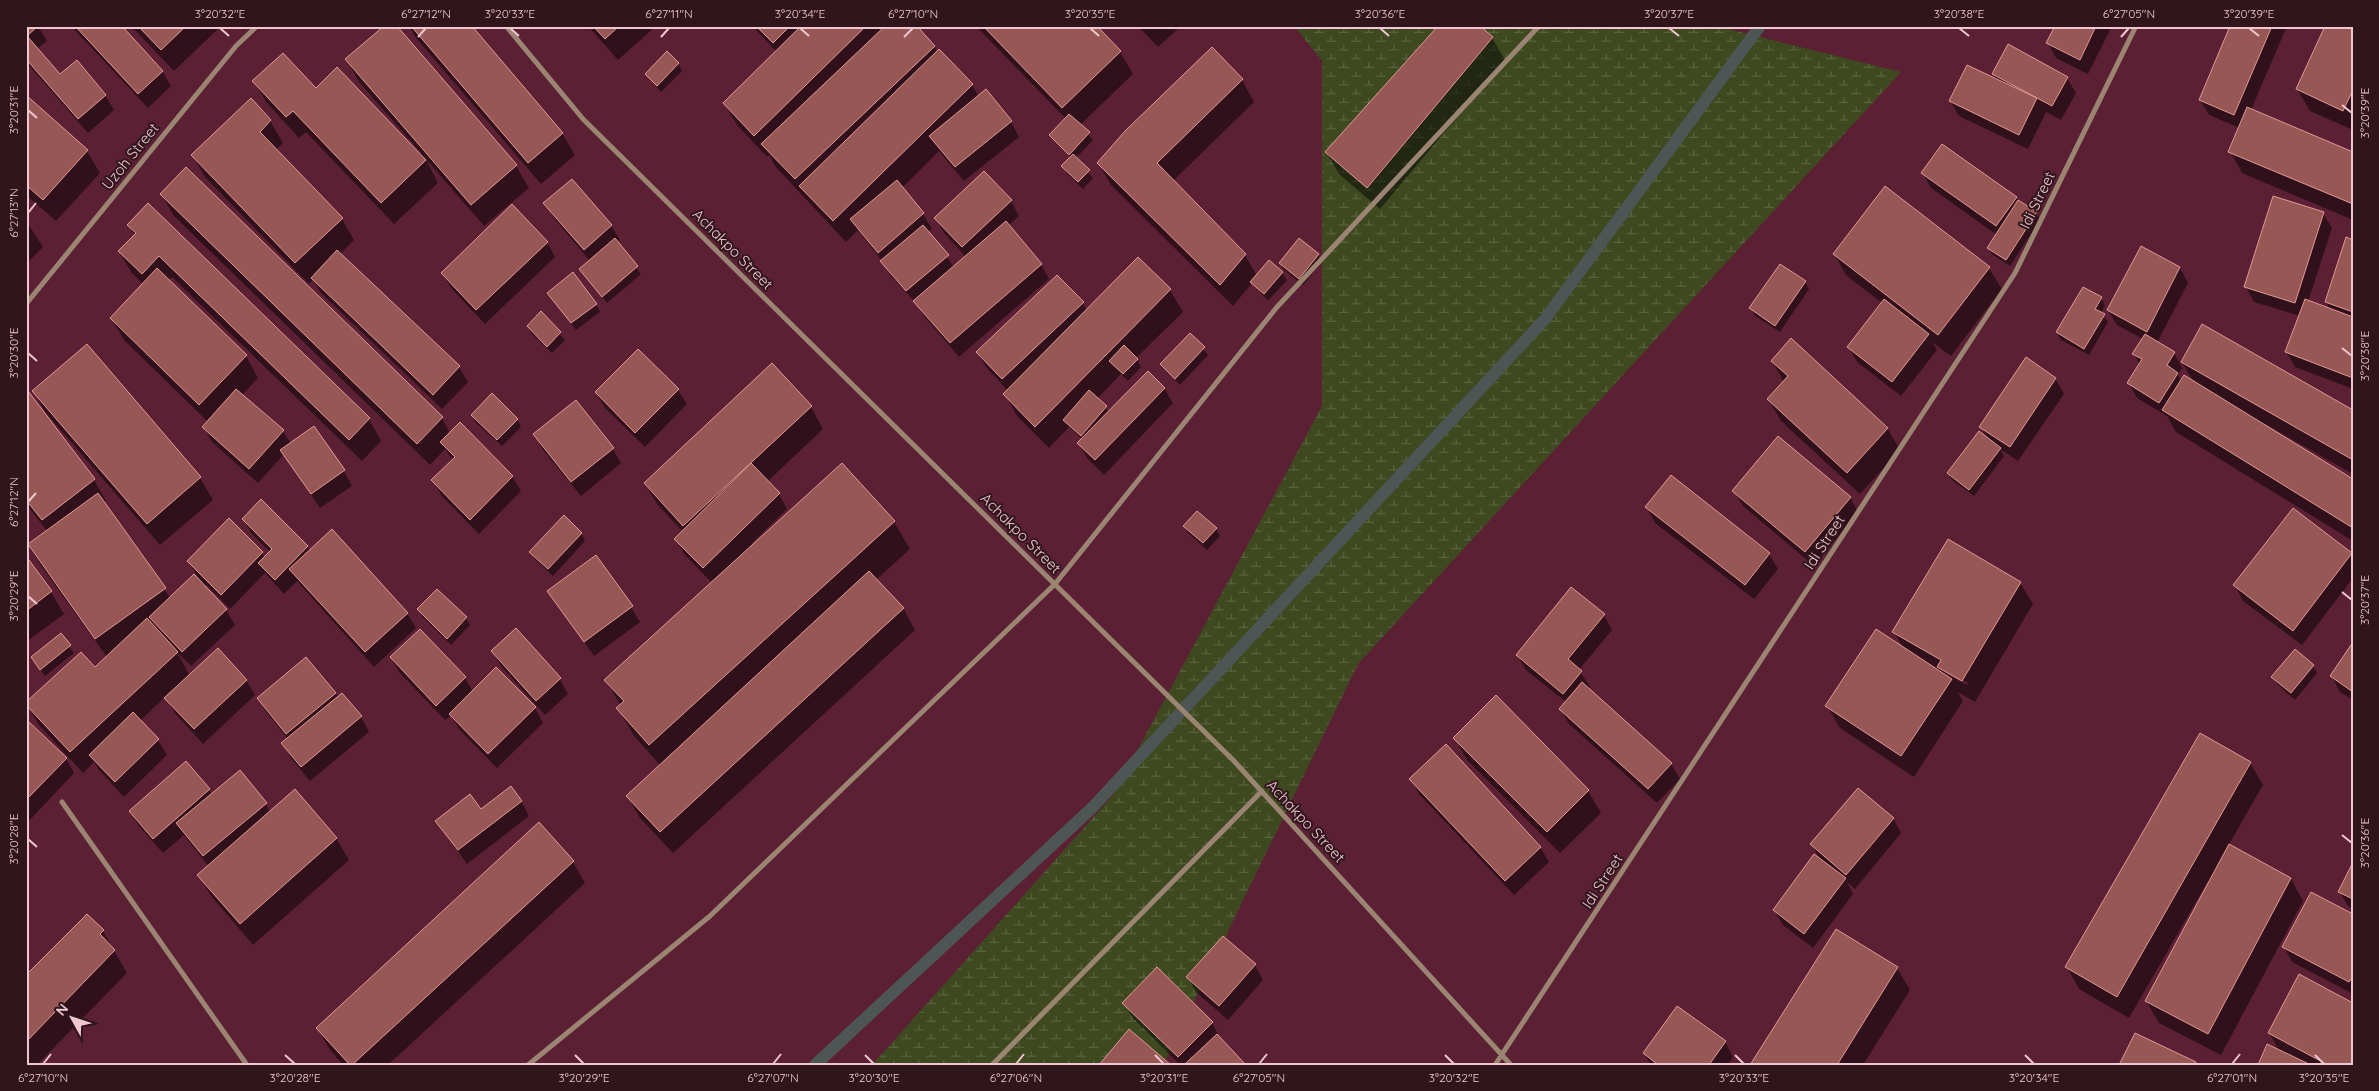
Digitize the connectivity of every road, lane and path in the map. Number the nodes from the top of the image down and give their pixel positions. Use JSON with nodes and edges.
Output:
{"nodes":[{"id":1,"x":257,"y":26,"type":"edge"},
{"id":2,"x":506,"y":26,"type":"edge"},
{"id":3,"x":1538,"y":26,"type":"edge"},
{"id":4,"x":2136,"y":26,"type":"edge"},
{"id":5,"x":26,"y":304,"type":"edge"},
{"id":6,"x":1055,"y":584,"type":"junction"},
{"id":7,"x":1262,"y":791,"type":"junction"},
{"id":8,"x":62,"y":802,"type":"dead end"},
{"id":9,"x":1503,"y":1055,"type":"junction"},
{"id":10,"x":247,"y":1065,"type":"edge"},
{"id":11,"x":528,"y":1065,"type":"edge"},
{"id":12,"x":992,"y":1065,"type":"edge"},
{"id":13,"x":1495,"y":1065,"type":"edge"},
{"id":14,"x":1512,"y":1065,"type":"edge"}],
"edges":[{"from":1,"to":5,"type":"street","name":"Uzoh Street"},
{"from":2,"to":6,"type":"street","name":"Achakpo Street"},
{"from":3,"to":6,"type":"street"},
{"from":4,"to":9,"type":"street","name":"Idi Street"},
{"from":6,"to":7,"type":"street","name":"Achakpo Street"},
{"from":6,"to":11,"type":"street"},
{"from":7,"to":9,"type":"street","name":"Achakpo Street"},
{"from":7,"to":12,"type":"street"},
{"from":8,"to":10,"type":"street"},
{"from":9,"to":13,"type":"street","name":"Idi Street"},
{"from":9,"to":14,"type":"street","name":"Achakpo Street"}]}
